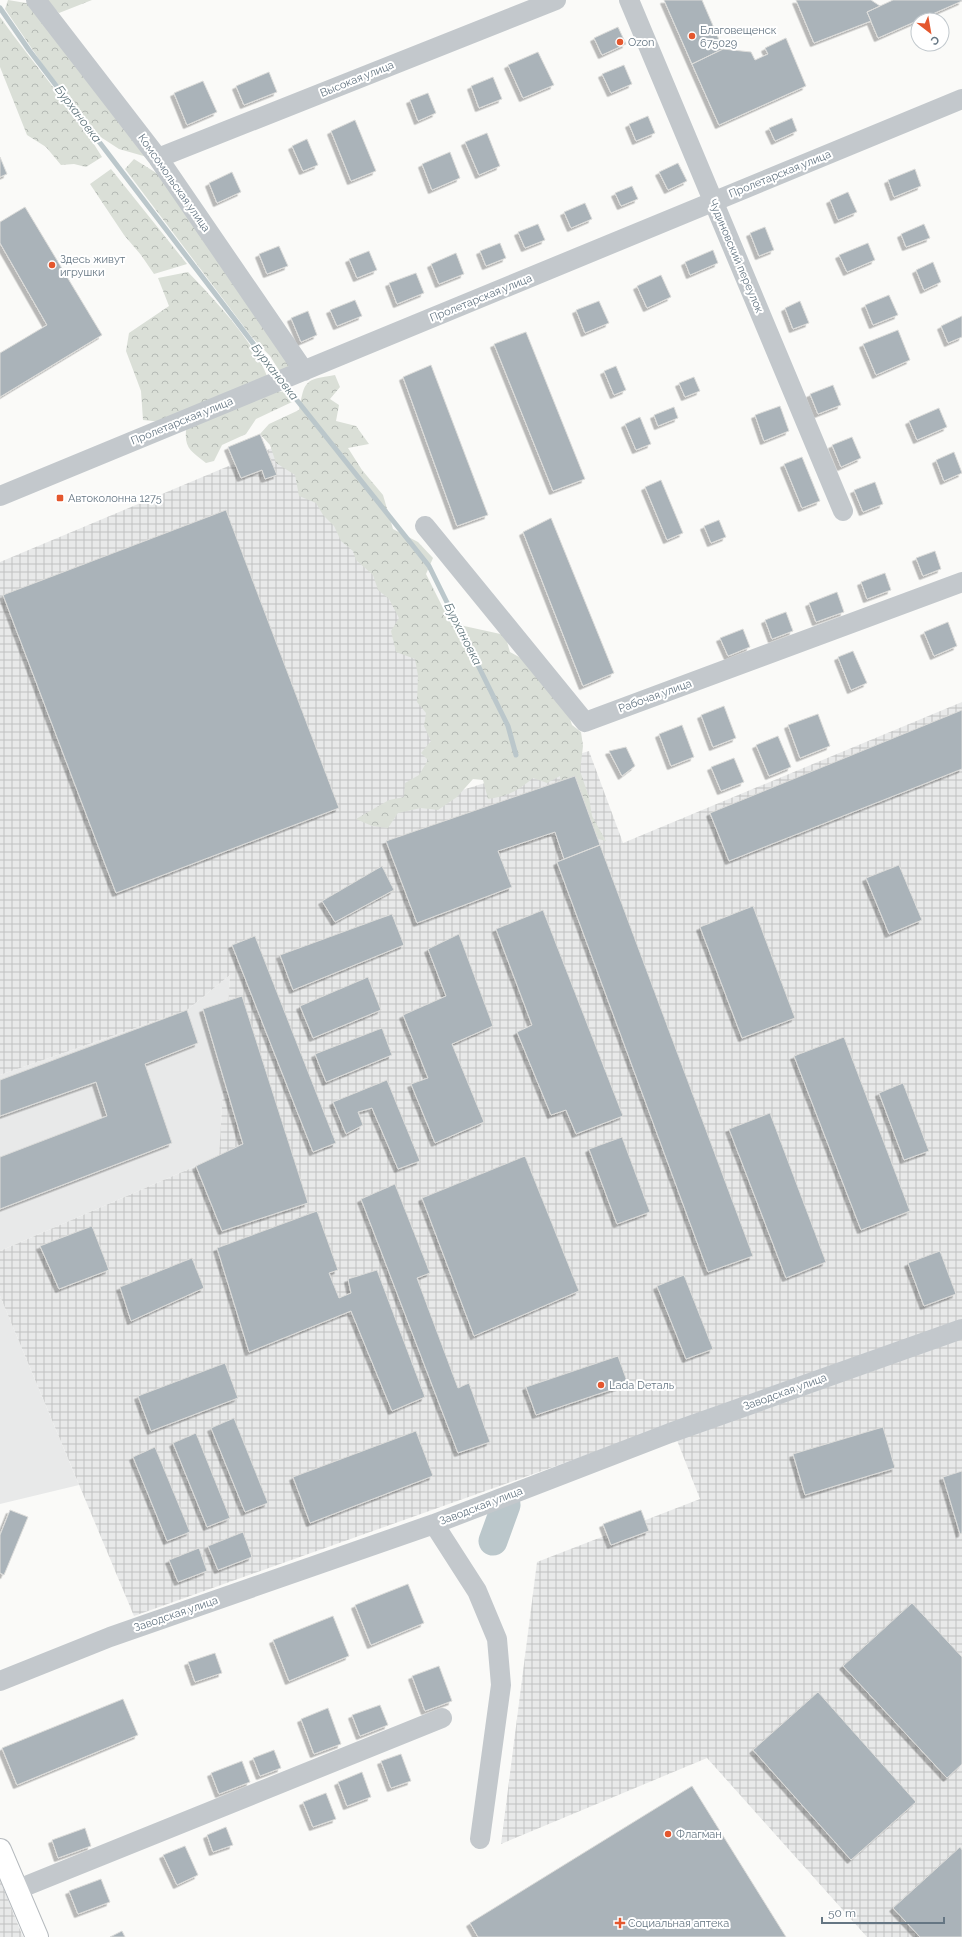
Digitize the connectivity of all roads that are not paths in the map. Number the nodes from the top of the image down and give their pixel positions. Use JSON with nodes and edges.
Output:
{"nodes":[{"id":1,"x":36,"y":0,"type":"edge"},
{"id":2,"x":556,"y":0,"type":"edge"},
{"id":3,"x":629,"y":0,"type":"edge"},
{"id":4,"x":962,"y":99,"type":"edge"},
{"id":5,"x":158,"y":158,"type":"junction"},
{"id":6,"x":713,"y":202,"type":"junction"},
{"id":7,"x":289,"y":377,"type":"junction"},
{"id":8,"x":0,"y":496,"type":"edge"},
{"id":9,"x":843,"y":511,"type":"dead end"},
{"id":10,"x":425,"y":526,"type":"dead end"},
{"id":11,"x":962,"y":582,"type":"edge"},
{"id":12,"x":962,"y":1329,"type":"edge"},
{"id":13,"x":434,"y":1524,"type":"junction"},
{"id":14,"x":0,"y":1681,"type":"edge"},
{"id":15,"x":442,"y":1718,"type":"dead end"},
{"id":16,"x":480,"y":1839,"type":"dead end"},
{"id":17,"x":0,"y":1850,"type":"edge"},
{"id":18,"x":16,"y":1890,"type":"junction"},
{"id":19,"x":36,"y":1937,"type":"edge"}],
"edges":[{"from":1,"to":5,"type":"street","name":"Комсомольская улица"},
{"from":2,"to":5,"type":"street","name":"Высокая улица"},
{"from":3,"to":6,"type":"street","name":"Чудиновский переулок"},
{"from":4,"to":6,"type":"street","name":"Пролетарская улица"},
{"from":5,"to":7,"type":"street","name":"Комсомольская улица"},
{"from":6,"to":7,"type":"street","name":"Пролетарская улица"},
{"from":6,"to":9,"type":"street","name":"Чудиновский переулок"},
{"from":7,"to":8,"type":"street","name":"Пролетарская улица"},
{"from":10,"to":11,"type":"street","name":"Рабочая улица"},
{"from":12,"to":13,"type":"street","name":"Заводская улица"},
{"from":13,"to":14,"type":"street","name":"Заводская улица"},
{"from":13,"to":16,"type":"street"},
{"from":15,"to":18,"type":"street"},
{"from":17,"to":18,"type":"main road"},
{"from":18,"to":19,"type":"main road"}]}
